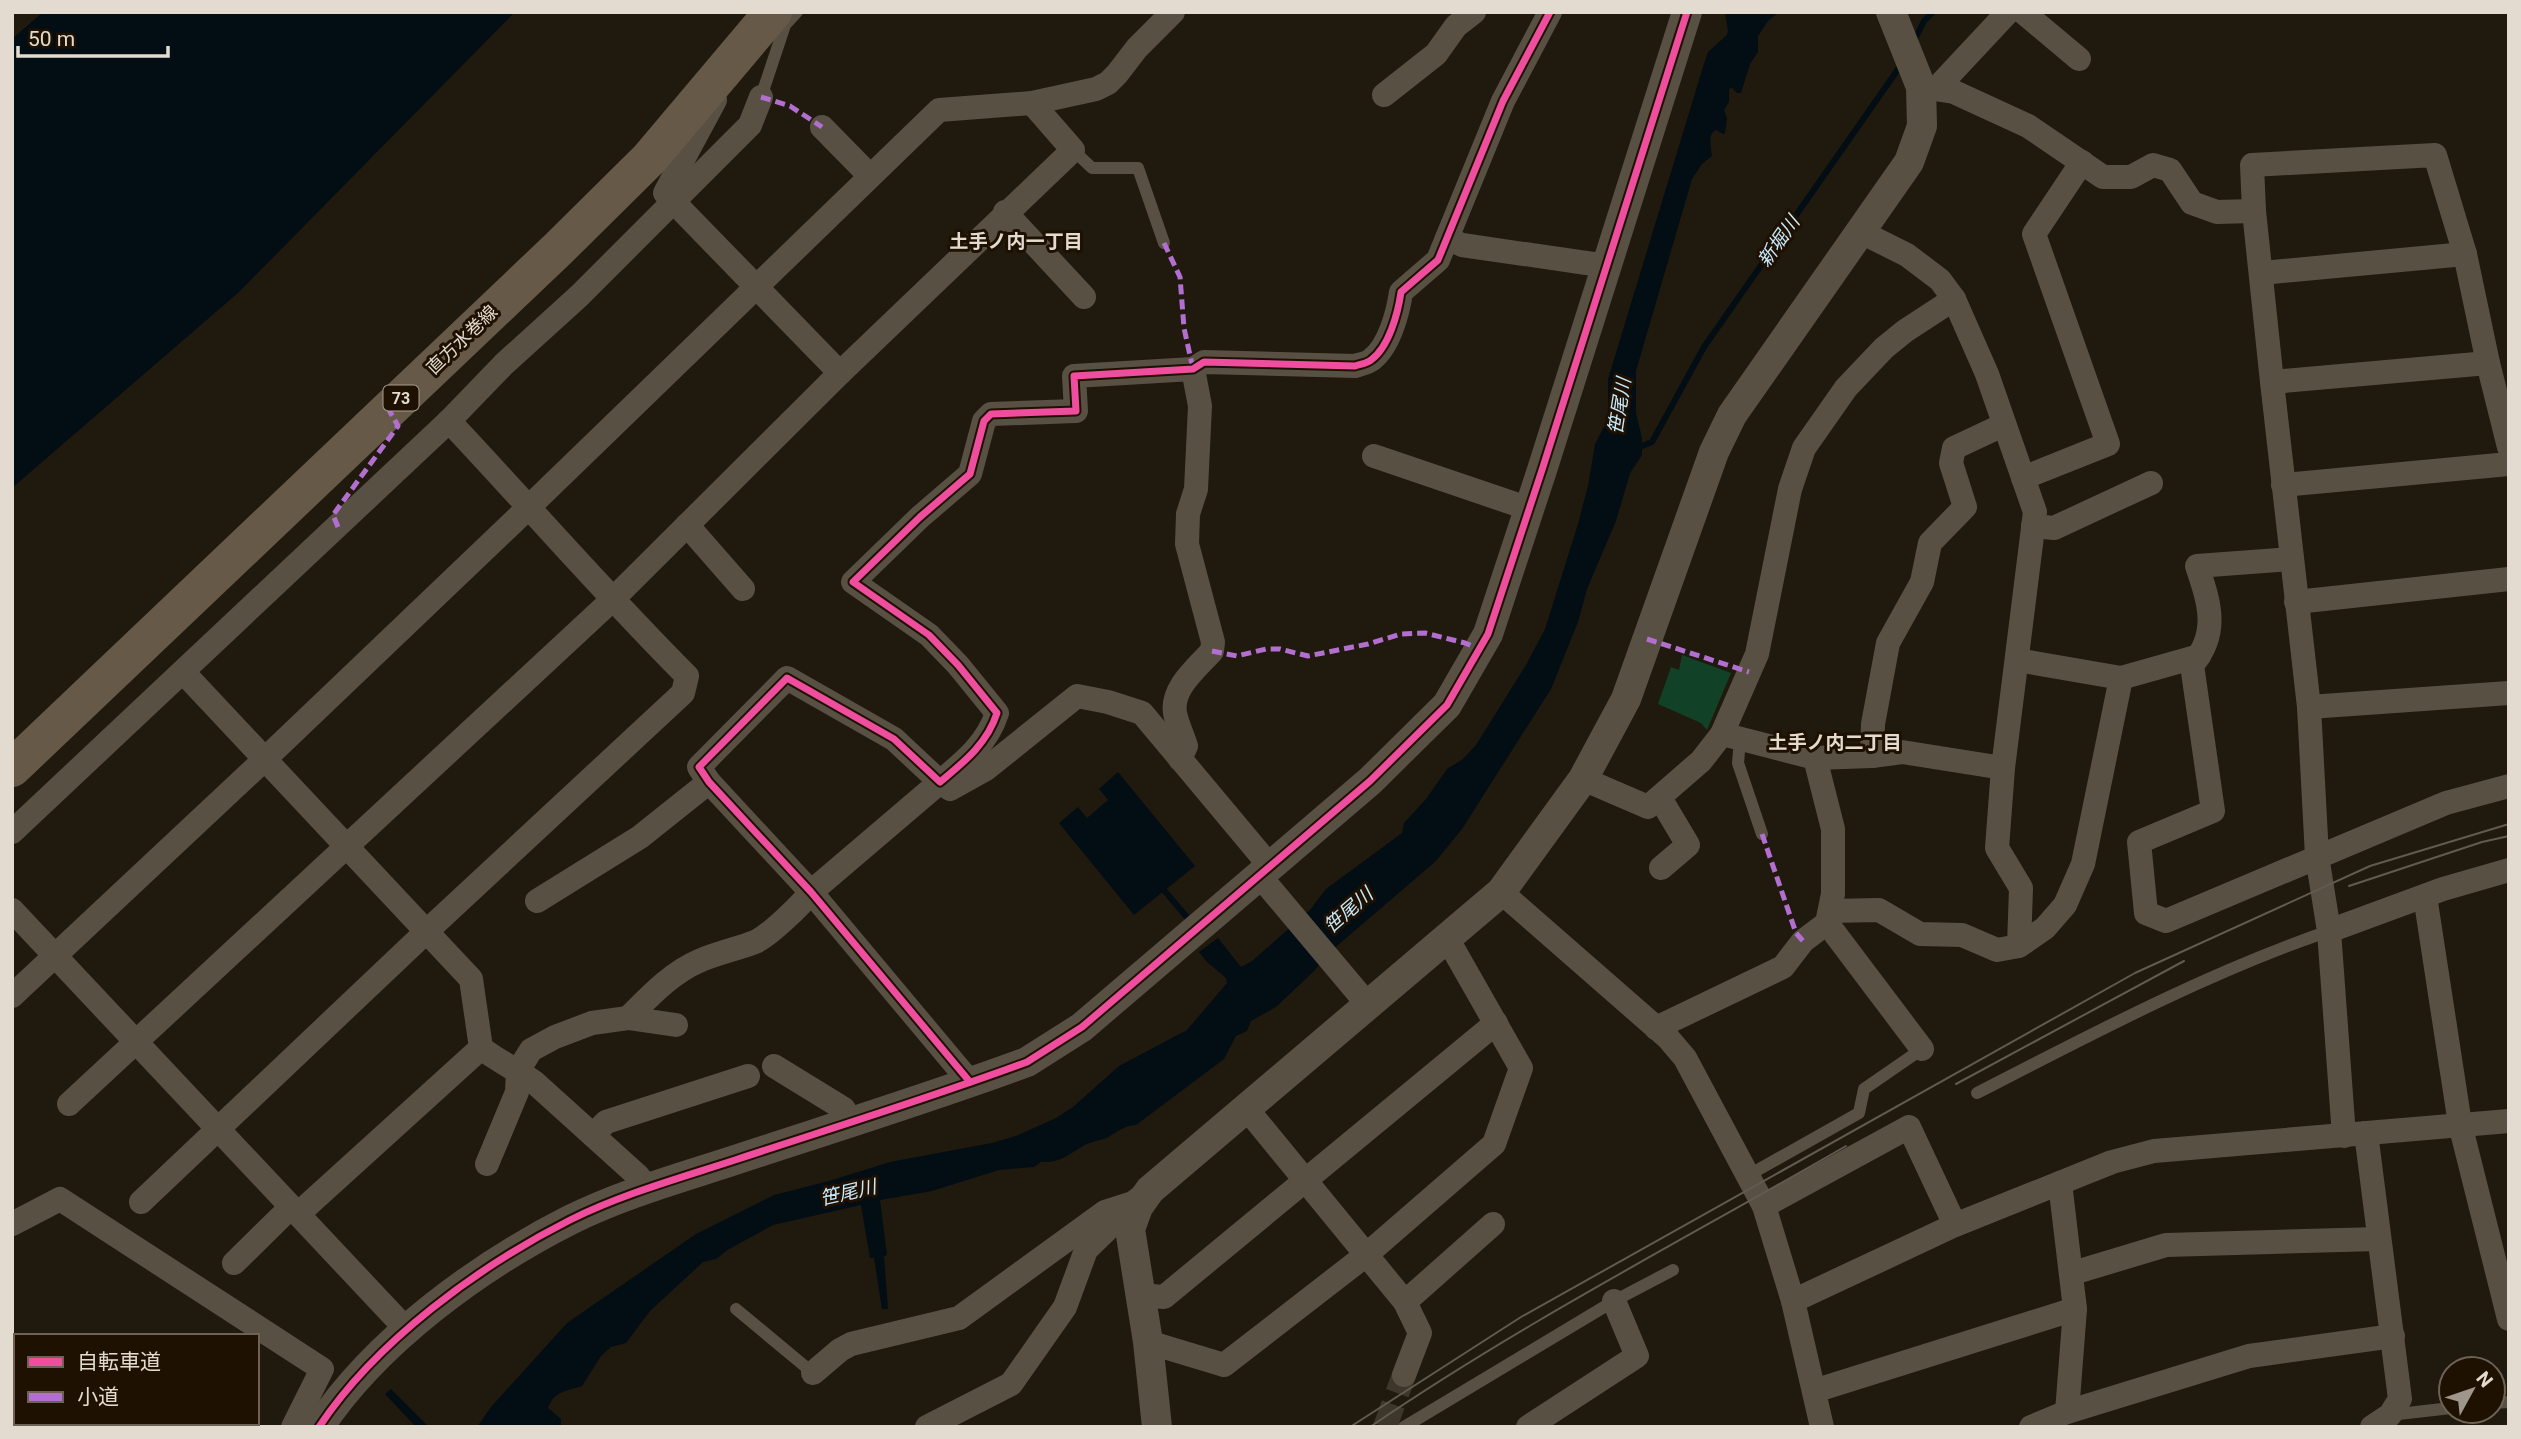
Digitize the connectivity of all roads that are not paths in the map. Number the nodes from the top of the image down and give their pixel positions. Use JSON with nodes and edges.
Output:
{"nodes":[{"id":1,"x":774,"y":12,"type":"edge"},
{"id":2,"x":797,"y":12,"type":"edge"},
{"id":3,"x":1173,"y":12,"type":"edge"},
{"id":4,"x":1474,"y":12,"type":"edge"},
{"id":5,"x":1550,"y":12,"type":"edge"},
{"id":6,"x":1687,"y":12,"type":"edge"},
{"id":7,"x":1891,"y":12,"type":"edge"},
{"id":8,"x":2008,"y":12,"type":"edge"},
{"id":9,"x":2022,"y":12,"type":"edge"},
{"id":10,"x":743,"y":47,"type":"junction"},
{"id":11,"x":2079,"y":59,"type":"dead end"},
{"id":12,"x":1928,"y":88,"type":"junction"},
{"id":13,"x":1384,"y":95,"type":"dead end"},
{"id":14,"x":761,"y":97,"type":"joint"},
{"id":15,"x":1032,"y":103,"type":"junction"},
{"id":16,"x":822,"y":127,"type":"dead end"},
{"id":17,"x":1073,"y":150,"type":"junction"},
{"id":18,"x":2082,"y":162,"type":"junction"},
{"id":19,"x":870,"y":176,"type":"junction"},
{"id":20,"x":674,"y":202,"type":"junction"},
{"id":21,"x":2254,"y":211,"type":"junction"},
{"id":22,"x":1005,"y":212,"type":"junction"},
{"id":23,"x":1861,"y":232,"type":"junction"},
{"id":24,"x":1447,"y":238,"type":"junction"},
{"id":25,"x":1164,"y":243,"type":"dead end"},
{"id":26,"x":2465,"y":254,"type":"junction"},
{"id":27,"x":1607,"y":266,"type":"junction"},
{"id":28,"x":2262,"y":272,"type":"junction"},
{"id":29,"x":757,"y":288,"type":"junction"},
{"id":30,"x":1084,"y":297,"type":"dead end"},
{"id":31,"x":1954,"y":299,"type":"junction"},
{"id":32,"x":2488,"y":363,"type":"junction"},
{"id":33,"x":1193,"y":369,"type":"junction"},
{"id":34,"x":840,"y":373,"type":"junction"},
{"id":35,"x":2272,"y":382,"type":"junction"},
{"id":36,"x":449,"y":421,"type":"junction"},
{"id":37,"x":2003,"y":425,"type":"junction"},
{"id":38,"x":2509,"y":447,"type":"edge"},
{"id":39,"x":1374,"y":456,"type":"dead end"},
{"id":40,"x":2509,"y":464,"type":"edge"},
{"id":41,"x":2023,"y":478,"type":"junction"},
{"id":42,"x":2151,"y":483,"type":"dead end"},
{"id":43,"x":2283,"y":485,"type":"junction"},
{"id":44,"x":529,"y":507,"type":"junction"},
{"id":45,"x":1530,"y":509,"type":"junction"},
{"id":46,"x":687,"y":525,"type":"junction"},
{"id":47,"x":2034,"y":526,"type":"junction"},
{"id":48,"x":2291,"y":559,"type":"junction"},
{"id":49,"x":2509,"y":579,"type":"edge"},
{"id":50,"x":743,"y":589,"type":"dead end"},
{"id":51,"x":612,"y":600,"type":"junction"},
{"id":52,"x":2296,"y":602,"type":"junction"},
{"id":53,"x":2199,"y":656,"type":"junction"},
{"id":54,"x":2017,"y":660,"type":"junction"},
{"id":55,"x":184,"y":673,"type":"junction"},
{"id":56,"x":2121,"y":678,"type":"junction"},
{"id":57,"x":2509,"y":693,"type":"edge"},
{"id":58,"x":2309,"y":707,"type":"junction"},
{"id":59,"x":1731,"y":737,"type":"junction"},
{"id":60,"x":1872,"y":757,"type":"junction"},
{"id":61,"x":1815,"y":758,"type":"junction"},
{"id":62,"x":265,"y":759,"type":"junction"},
{"id":63,"x":1180,"y":759,"type":"junction"},
{"id":64,"x":12,"y":768,"type":"edge"},
{"id":65,"x":2003,"y":768,"type":"junction"},
{"id":66,"x":1583,"y":779,"type":"junction"},
{"id":67,"x":709,"y":782,"type":"junction"},
{"id":68,"x":940,"y":782,"type":"junction"},
{"id":69,"x":2509,"y":786,"type":"edge"},
{"id":70,"x":1660,"y":798,"type":"junction"},
{"id":71,"x":12,"y":832,"type":"edge"},
{"id":72,"x":1762,"y":834,"type":"dead end"},
{"id":73,"x":345,"y":847,"type":"junction"},
{"id":74,"x":2317,"y":856,"type":"junction"},
{"id":75,"x":1661,"y":868,"type":"dead end"},
{"id":76,"x":2509,"y":870,"type":"edge"},
{"id":77,"x":1268,"y":878,"type":"junction"},
{"id":78,"x":811,"y":892,"type":"junction"},
{"id":79,"x":1501,"y":892,"type":"junction"},
{"id":80,"x":2426,"y":896,"type":"junction"},
{"id":81,"x":537,"y":901,"type":"dead end"},
{"id":82,"x":12,"y":910,"type":"edge"},
{"id":83,"x":1828,"y":917,"type":"junction"},
{"id":84,"x":427,"y":930,"type":"junction"},
{"id":85,"x":2329,"y":931,"type":"junction"},
{"id":86,"x":1447,"y":938,"type":"junction"},
{"id":87,"x":2019,"y":946,"type":"junction"},
{"id":88,"x":55,"y":956,"type":"junction"},
{"id":89,"x":12,"y":996,"type":"edge"},
{"id":90,"x":1365,"y":1001,"type":"junction"},
{"id":91,"x":628,"y":1018,"type":"junction"},
{"id":92,"x":1496,"y":1023,"type":"junction"},
{"id":93,"x":676,"y":1025,"type":"dead end"},
{"id":94,"x":1656,"y":1028,"type":"junction"},
{"id":95,"x":135,"y":1042,"type":"junction"},
{"id":96,"x":481,"y":1048,"type":"junction"},
{"id":97,"x":1922,"y":1049,"type":"joint"},
{"id":98,"x":774,"y":1066,"type":"dead end"},
{"id":99,"x":518,"y":1071,"type":"junction"},
{"id":100,"x":748,"y":1076,"type":"dead end"},
{"id":101,"x":970,"y":1082,"type":"junction"},
{"id":102,"x":1977,"y":1093,"type":"dead end"},
{"id":103,"x":69,"y":1104,"type":"dead end"},
{"id":104,"x":1246,"y":1108,"type":"junction"},
{"id":105,"x":2509,"y":1121,"type":"edge"},
{"id":106,"x":849,"y":1122,"type":"junction"},
{"id":107,"x":2460,"y":1124,"type":"junction"},
{"id":108,"x":219,"y":1129,"type":"junction"},
{"id":109,"x":2355,"y":1134,"type":"junction"},
{"id":110,"x":593,"y":1135,"type":"junction"},
{"id":111,"x":487,"y":1164,"type":"dead end"},
{"id":112,"x":1747,"y":1176,"type":"junction"},
{"id":113,"x":1305,"y":1181,"type":"junction"},
{"id":114,"x":2060,"y":1183,"type":"junction"},
{"id":115,"x":648,"y":1188,"type":"junction"},
{"id":116,"x":1142,"y":1197,"type":"junction"},
{"id":117,"x":141,"y":1202,"type":"dead end"},
{"id":118,"x":1763,"y":1206,"type":"junction"},
{"id":119,"x":295,"y":1210,"type":"junction"},
{"id":120,"x":12,"y":1224,"type":"edge"},
{"id":121,"x":1493,"y":1224,"type":"dead end"},
{"id":122,"x":1955,"y":1224,"type":"junction"},
{"id":123,"x":2379,"y":1239,"type":"junction"},
{"id":124,"x":1366,"y":1255,"type":"junction"},
{"id":125,"x":234,"y":1263,"type":"dead end"},
{"id":126,"x":1673,"y":1270,"type":"dead end"},
{"id":127,"x":2073,"y":1273,"type":"junction"},
{"id":128,"x":1140,"y":1295,"type":"junction"},
{"id":129,"x":1614,"y":1301,"type":"junction"},
{"id":130,"x":1793,"y":1301,"type":"junction"},
{"id":131,"x":1405,"y":1302,"type":"junction"},
{"id":132,"x":736,"y":1308,"type":"dead end"},
{"id":133,"x":2075,"y":1309,"type":"junction"},
{"id":134,"x":2509,"y":1319,"type":"edge"},
{"id":135,"x":406,"y":1329,"type":"junction"},
{"id":136,"x":2393,"y":1336,"type":"junction"},
{"id":137,"x":1148,"y":1342,"type":"junction"},
{"id":138,"x":813,"y":1373,"type":"joint"},
{"id":139,"x":1404,"y":1375,"type":"tunnel mouth"},
{"id":140,"x":1814,"y":1391,"type":"junction"},
{"id":141,"x":2437,"y":1411,"type":"edge"},
{"id":142,"x":2067,"y":1412,"type":"junction"},
{"id":143,"x":2381,"y":1421,"type":"edge"},
{"id":144,"x":293,"y":1427,"type":"edge"},
{"id":145,"x":319,"y":1427,"type":"edge"},
{"id":146,"x":927,"y":1427,"type":"edge"},
{"id":147,"x":1157,"y":1427,"type":"edge"},
{"id":148,"x":1404,"y":1427,"type":"edge"},
{"id":149,"x":1528,"y":1427,"type":"edge"},
{"id":150,"x":1822,"y":1427,"type":"edge"},
{"id":151,"x":2031,"y":1427,"type":"edge"}],
"edges":[{"from":1,"to":10,"type":"main road","name":"直方水巻線","number":"73"},
{"from":2,"to":14,"type":"lane"},
{"from":3,"to":15,"type":"street"},
{"from":4,"to":13,"type":"street"},
{"from":5,"to":24,"type":"street"},
{"from":6,"to":27,"type":"street"},
{"from":7,"to":12,"type":"street"},
{"from":8,"to":12,"type":"street"},
{"from":9,"to":11,"type":"street"},
{"from":10,"to":20,"type":"street"},
{"from":10,"to":64,"type":"main road","name":"直方水巻線","number":"73"},
{"from":12,"to":18,"type":"street"},
{"from":12,"to":23,"type":"street"},
{"from":14,"to":20,"type":"street"},
{"from":15,"to":17,"type":"street"},
{"from":15,"to":19,"type":"street"},
{"from":16,"to":19,"type":"street"},
{"from":17,"to":22,"type":"street"},
{"from":17,"to":25,"type":"lane"},
{"from":18,"to":21,"type":"street"},
{"from":18,"to":41,"type":"street"},
{"from":19,"to":29,"type":"street"},
{"from":20,"to":29,"type":"street"},
{"from":20,"to":36,"type":"street"},
{"from":21,"to":26,"type":"street"},
{"from":21,"to":28,"type":"street"},
{"from":22,"to":30,"type":"street"},
{"from":22,"to":34,"type":"street"},
{"from":23,"to":31,"type":"street"},
{"from":23,"to":66,"type":"street"},
{"from":24,"to":27,"type":"street"},
{"from":24,"to":33,"type":"street"},
{"from":26,"to":28,"type":"street"},
{"from":26,"to":32,"type":"street"},
{"from":27,"to":45,"type":"street"},
{"from":28,"to":35,"type":"street"},
{"from":29,"to":34,"type":"street"},
{"from":29,"to":44,"type":"street"},
{"from":31,"to":37,"type":"street"},
{"from":31,"to":59,"type":"street"},
{"from":32,"to":35,"type":"street"},
{"from":32,"to":38,"type":"street"},
{"from":33,"to":63,"type":"street"},
{"from":33,"to":68,"type":"street"},
{"from":34,"to":46,"type":"street"},
{"from":35,"to":43,"type":"street"},
{"from":36,"to":44,"type":"street"},
{"from":36,"to":55,"type":"street"},
{"from":37,"to":41,"type":"street"},
{"from":37,"to":60,"type":"street"},
{"from":39,"to":45,"type":"street"},
{"from":40,"to":43,"type":"street"},
{"from":41,"to":47,"type":"street"},
{"from":42,"to":47,"type":"street"},
{"from":43,"to":48,"type":"street"},
{"from":44,"to":51,"type":"street"},
{"from":44,"to":62,"type":"street"},
{"from":45,"to":77,"type":"street"},
{"from":46,"to":50,"type":"street"},
{"from":46,"to":51,"type":"street"},
{"from":47,"to":54,"type":"street"},
{"from":48,"to":52,"type":"street"},
{"from":48,"to":53,"type":"street"},
{"from":49,"to":52,"type":"street"},
{"from":51,"to":73,"type":"street"},
{"from":51,"to":84,"type":"street"},
{"from":52,"to":58,"type":"street"},
{"from":53,"to":56,"type":"street"},
{"from":53,"to":74,"type":"street"},
{"from":54,"to":56,"type":"street"},
{"from":54,"to":65,"type":"street"},
{"from":55,"to":62,"type":"street"},
{"from":55,"to":71,"type":"street"},
{"from":56,"to":87,"type":"street"},
{"from":57,"to":58,"type":"street"},
{"from":58,"to":74,"type":"street"},
{"from":59,"to":61,"type":"street"},
{"from":59,"to":70,"type":"street"},
{"from":59,"to":72,"type":"lane"},
{"from":60,"to":61,"type":"street"},
{"from":60,"to":65,"type":"street"},
{"from":61,"to":83,"type":"street"},
{"from":62,"to":73,"type":"street"},
{"from":62,"to":88,"type":"street"},
{"from":63,"to":68,"type":"street"},
{"from":63,"to":77,"type":"street"},
{"from":65,"to":87,"type":"street"},
{"from":66,"to":70,"type":"street"},
{"from":66,"to":79,"type":"street"},
{"from":67,"to":68,"type":"street"},
{"from":67,"to":78,"type":"street"},
{"from":67,"to":81,"type":"street"},
{"from":68,"to":78,"type":"street"},
{"from":69,"to":74,"type":"street"},
{"from":70,"to":75,"type":"street"},
{"from":73,"to":84,"type":"street"},
{"from":73,"to":95,"type":"street"},
{"from":74,"to":85,"type":"street"},
{"from":76,"to":80,"type":"street"},
{"from":77,"to":90,"type":"street"},
{"from":77,"to":101,"type":"street"},
{"from":78,"to":91,"type":"street"},
{"from":78,"to":101,"type":"street"},
{"from":79,"to":86,"type":"street"},
{"from":79,"to":94,"type":"street"},
{"from":80,"to":85,"type":"street"},
{"from":80,"to":107,"type":"street"},
{"from":82,"to":88,"type":"street"},
{"from":83,"to":87,"type":"street"},
{"from":83,"to":94,"type":"street"},
{"from":83,"to":97,"type":"street"},
{"from":84,"to":96,"type":"street"},
{"from":84,"to":108,"type":"street"},
{"from":85,"to":102,"type":"lane"},
{"from":85,"to":109,"type":"street"},
{"from":86,"to":90,"type":"street"},
{"from":86,"to":92,"type":"street"},
{"from":88,"to":89,"type":"street"},
{"from":88,"to":95,"type":"street"},
{"from":90,"to":104,"type":"street"},
{"from":91,"to":93,"type":"street"},
{"from":91,"to":99,"type":"street"},
{"from":92,"to":113,"type":"street"},
{"from":92,"to":124,"type":"street"},
{"from":94,"to":112,"type":"street"},
{"from":95,"to":103,"type":"street"},
{"from":95,"to":108,"type":"street"},
{"from":96,"to":99,"type":"street"},
{"from":96,"to":119,"type":"street"},
{"from":97,"to":112,"type":"lane"},
{"from":98,"to":106,"type":"street"},
{"from":99,"to":110,"type":"street"},
{"from":99,"to":111,"type":"street"},
{"from":100,"to":110,"type":"street"},
{"from":101,"to":106,"type":"street"},
{"from":104,"to":113,"type":"street"},
{"from":104,"to":116,"type":"street"},
{"from":105,"to":107,"type":"street"},
{"from":106,"to":115,"type":"street"},
{"from":107,"to":109,"type":"street"},
{"from":107,"to":134,"type":"street"},
{"from":108,"to":117,"type":"street"},
{"from":108,"to":119,"type":"street"},
{"from":109,"to":114,"type":"street"},
{"from":109,"to":123,"type":"street"},
{"from":110,"to":115,"type":"street"},
{"from":112,"to":118,"type":"street"},
{"from":113,"to":124,"type":"street"},
{"from":113,"to":128,"type":"street"},
{"from":114,"to":122,"type":"street"},
{"from":114,"to":127,"type":"street"},
{"from":115,"to":135,"type":"street"},
{"from":116,"to":128,"type":"street"},
{"from":116,"to":138,"type":"street"},
{"from":116,"to":146,"type":"street"},
{"from":118,"to":122,"type":"street"},
{"from":118,"to":130,"type":"street"},
{"from":119,"to":125,"type":"street"},
{"from":119,"to":135,"type":"street"},
{"from":120,"to":144,"type":"street"},
{"from":121,"to":131,"type":"street"},
{"from":122,"to":130,"type":"street"},
{"from":123,"to":127,"type":"street"},
{"from":123,"to":136,"type":"street"},
{"from":124,"to":131,"type":"street"},
{"from":124,"to":137,"type":"street"},
{"from":126,"to":129,"type":"lane"},
{"from":127,"to":133,"type":"street"},
{"from":128,"to":137,"type":"street"},
{"from":129,"to":148,"type":"lane"},
{"from":129,"to":149,"type":"street"},
{"from":130,"to":140,"type":"street"},
{"from":131,"to":139,"type":"street"},
{"from":132,"to":138,"type":"lane"},
{"from":133,"to":140,"type":"street"},
{"from":133,"to":142,"type":"street"},
{"from":135,"to":145,"type":"street"},
{"from":136,"to":142,"type":"street"},
{"from":136,"to":143,"type":"street"},
{"from":137,"to":147,"type":"street"},
{"from":140,"to":150,"type":"street"},
{"from":141,"to":143,"type":"lane"},
{"from":142,"to":151,"type":"street"}]}
